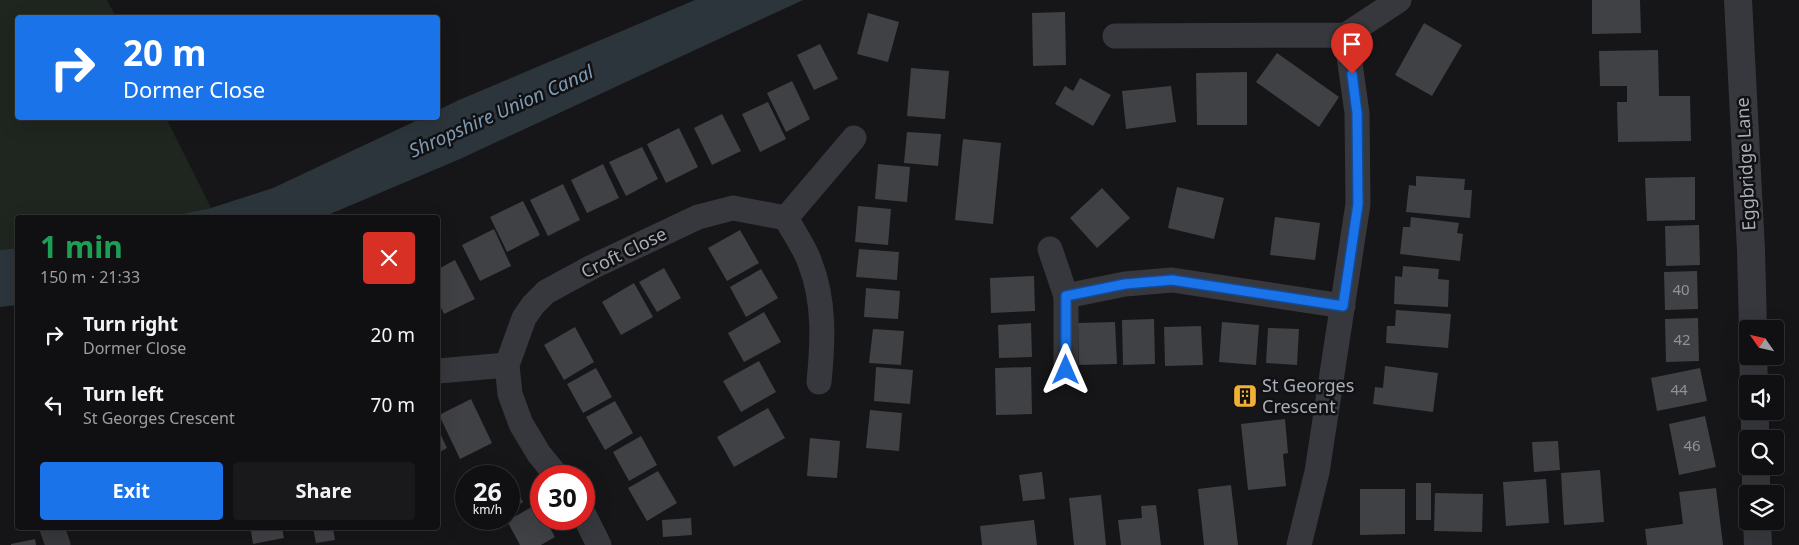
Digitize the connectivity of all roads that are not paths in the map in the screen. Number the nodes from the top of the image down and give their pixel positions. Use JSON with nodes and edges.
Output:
{"nodes":[{"id":1,"x":1399,"y":0,"type":"edge"},
{"id":2,"x":1738,"y":0,"type":"edge"},
{"id":3,"x":1346,"y":35,"type":"junction"},
{"id":4,"x":1115,"y":36,"type":"dead end"},
{"id":5,"x":854,"y":138,"type":"dead end"},
{"id":6,"x":786,"y":218,"type":"junction"},
{"id":7,"x":1050,"y":249,"type":"dead end"},
{"id":8,"x":1066,"y":296,"type":"junction"},
{"id":9,"x":1343,"y":306,"type":"junction"},
{"id":10,"x":1753,"y":320,"type":"edge"},
{"id":11,"x":507,"y":365,"type":"junction"},
{"id":12,"x":1066,"y":370,"type":"dead end"},
{"id":13,"x":440,"y":371,"type":"edge"},
{"id":14,"x":819,"y":382,"type":"dead end"},
{"id":15,"x":548,"y":465,"type":"edge"},
{"id":16,"x":53,"y":530,"type":"edge"},
{"id":17,"x":592,"y":530,"type":"edge"},
{"id":18,"x":1757,"y":530,"type":"edge"},
{"id":19,"x":58,"y":545,"type":"edge"},
{"id":20,"x":599,"y":545,"type":"edge"},
{"id":21,"x":1299,"y":545,"type":"edge"},
{"id":22,"x":1758,"y":545,"type":"edge"}],
"edges":[{"from":1,"to":3,"type":"street"},
{"from":2,"to":10,"type":"street","name":"Eggbridge Lane"},
{"from":3,"to":4,"type":"street"},
{"from":3,"to":9,"type":"street"},
{"from":5,"to":6,"type":"street"},
{"from":6,"to":11,"type":"street","name":"Croft Close"},
{"from":6,"to":14,"type":"street"},
{"from":7,"to":8,"type":"street"},
{"from":8,"to":9,"type":"street"},
{"from":8,"to":12,"type":"street"},
{"from":9,"to":21,"type":"street"},
{"from":11,"to":13,"type":"street"},
{"from":11,"to":15,"type":"street","name":"Croft Close"},
{"from":16,"to":19,"type":"street"},
{"from":17,"to":20,"type":"street"},
{"from":18,"to":22,"type":"street"}]}
